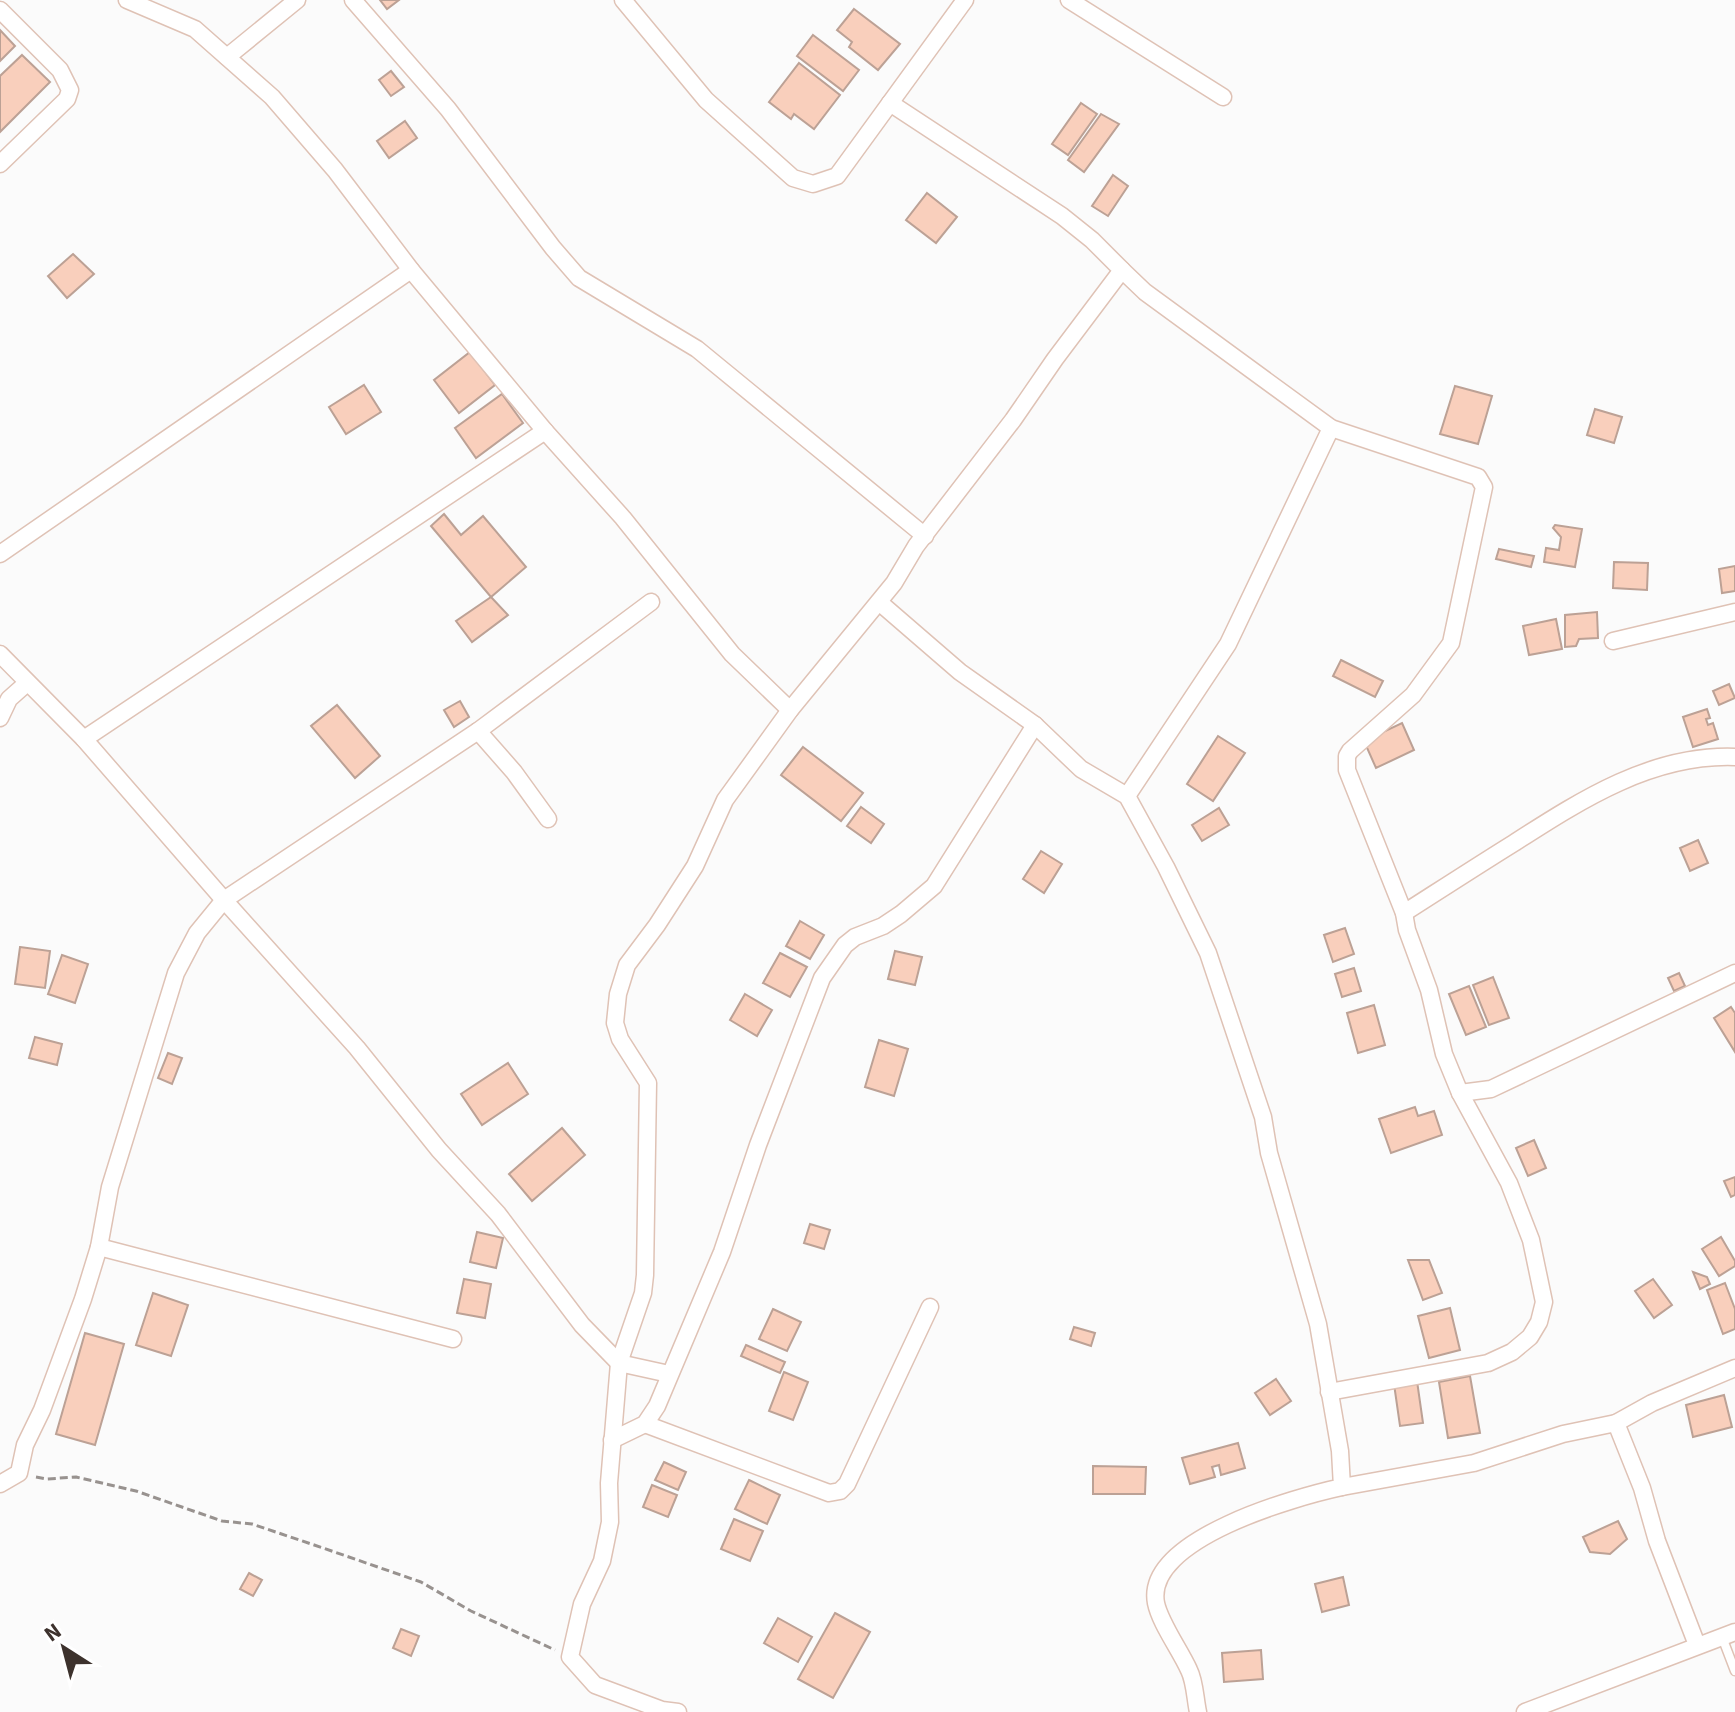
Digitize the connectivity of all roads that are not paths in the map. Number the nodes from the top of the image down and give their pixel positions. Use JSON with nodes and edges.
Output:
{"nodes":[{"id":1,"x":127,"y":0,"type":"edge"},
{"id":2,"x":297,"y":0,"type":"edge"},
{"id":3,"x":353,"y":0,"type":"edge"},
{"id":4,"x":623,"y":0,"type":"edge"},
{"id":5,"x":965,"y":0,"type":"edge"},
{"id":6,"x":1069,"y":0,"type":"edge"},
{"id":7,"x":0,"y":10,"type":"edge"},
{"id":8,"x":227,"y":57,"type":"junction"},
{"id":9,"x":1223,"y":97,"type":"dead end"},
{"id":10,"x":890,"y":103,"type":"junction"},
{"id":11,"x":0,"y":164,"type":"edge"},
{"id":12,"x":411,"y":270,"type":"junction"},
{"id":13,"x":1122,"y":270,"type":"junction"},
{"id":14,"x":1331,"y":428,"type":"junction"},
{"id":15,"x":545,"y":431,"type":"junction"},
{"id":16,"x":925,"y":536,"type":"junction"},
{"id":17,"x":0,"y":554,"type":"edge"},
{"id":18,"x":651,"y":602,"type":"dead end"},
{"id":19,"x":879,"y":602,"type":"junction"},
{"id":20,"x":1735,"y":612,"type":"edge"},
{"id":21,"x":1613,"y":641,"type":"dead end"},
{"id":22,"x":0,"y":654,"type":"edge"},
{"id":23,"x":27,"y":683,"type":"junction"},
{"id":24,"x":790,"y":710,"type":"junction"},
{"id":25,"x":0,"y":718,"type":"edge"},
{"id":26,"x":1035,"y":725,"type":"junction"},
{"id":27,"x":478,"y":731,"type":"junction"},
{"id":28,"x":84,"y":739,"type":"junction"},
{"id":29,"x":1735,"y":757,"type":"edge"},
{"id":30,"x":1127,"y":796,"type":"junction"},
{"id":31,"x":548,"y":819,"type":"dead end"},
{"id":32,"x":224,"y":900,"type":"junction"},
{"id":33,"x":1404,"y":913,"type":"junction"},
{"id":34,"x":1735,"y":973,"type":"edge"},
{"id":35,"x":1460,"y":1093,"type":"junction"},
{"id":36,"x":99,"y":1247,"type":"junction"},
{"id":37,"x":930,"y":1307,"type":"dead end"},
{"id":38,"x":453,"y":1339,"type":"dead end"},
{"id":39,"x":619,"y":1363,"type":"junction"},
{"id":40,"x":1735,"y":1368,"type":"edge"},
{"id":41,"x":669,"y":1374,"type":"junction"},
{"id":42,"x":1329,"y":1392,"type":"junction"},
{"id":43,"x":1616,"y":1423,"type":"junction"},
{"id":44,"x":645,"y":1424,"type":"junction"},
{"id":45,"x":612,"y":1440,"type":"junction"},
{"id":46,"x":0,"y":1484,"type":"edge"},
{"id":47,"x":1342,"y":1487,"type":"junction"},
{"id":48,"x":1728,"y":1634,"type":"edge"},
{"id":49,"x":1697,"y":1645,"type":"junction"},
{"id":50,"x":1735,"y":1671,"type":"edge"},
{"id":51,"x":635,"y":1706,"type":"edge"},
{"id":52,"x":678,"y":1712,"type":"edge"},
{"id":53,"x":1198,"y":1712,"type":"edge"},
{"id":54,"x":1525,"y":1712,"type":"edge"}],
"edges":[{"from":1,"to":8,"type":"street"},
{"from":2,"to":8,"type":"street"},
{"from":3,"to":16,"type":"street"},
{"from":4,"to":10,"type":"street"},
{"from":5,"to":10,"type":"street"},
{"from":6,"to":9,"type":"street"},
{"from":7,"to":11,"type":"street"},
{"from":8,"to":12,"type":"street"},
{"from":10,"to":13,"type":"street"},
{"from":12,"to":15,"type":"street"},
{"from":12,"to":17,"type":"street"},
{"from":13,"to":14,"type":"street"},
{"from":13,"to":16,"type":"street"},
{"from":14,"to":30,"type":"street"},
{"from":14,"to":33,"type":"street"},
{"from":15,"to":24,"type":"street"},
{"from":15,"to":28,"type":"street"},
{"from":16,"to":19,"type":"street"},
{"from":18,"to":27,"type":"street"},
{"from":19,"to":24,"type":"street"},
{"from":19,"to":26,"type":"street"},
{"from":20,"to":21,"type":"street"},
{"from":22,"to":23,"type":"street"},
{"from":23,"to":25,"type":"street"},
{"from":23,"to":28,"type":"street"},
{"from":24,"to":39,"type":"street"},
{"from":26,"to":30,"type":"street"},
{"from":26,"to":41,"type":"street"},
{"from":27,"to":31,"type":"street"},
{"from":27,"to":32,"type":"street"},
{"from":28,"to":32,"type":"street"},
{"from":29,"to":33,"type":"street"},
{"from":30,"to":42,"type":"street"},
{"from":32,"to":36,"type":"street"},
{"from":32,"to":39,"type":"street"},
{"from":33,"to":35,"type":"street"},
{"from":34,"to":35,"type":"street"},
{"from":35,"to":42,"type":"street"},
{"from":36,"to":38,"type":"street"},
{"from":36,"to":46,"type":"street"},
{"from":37,"to":44,"type":"street"},
{"from":39,"to":41,"type":"street"},
{"from":39,"to":45,"type":"street"},
{"from":40,"to":43,"type":"street"},
{"from":41,"to":44,"type":"street"},
{"from":42,"to":47,"type":"street"},
{"from":43,"to":47,"type":"street"},
{"from":43,"to":49,"type":"street"},
{"from":44,"to":45,"type":"street"},
{"from":45,"to":51,"type":"street"},
{"from":47,"to":53,"type":"street"},
{"from":48,"to":49,"type":"street"},
{"from":48,"to":50,"type":"lane"},
{"from":49,"to":54,"type":"street"},
{"from":51,"to":52,"type":"street"}]}
